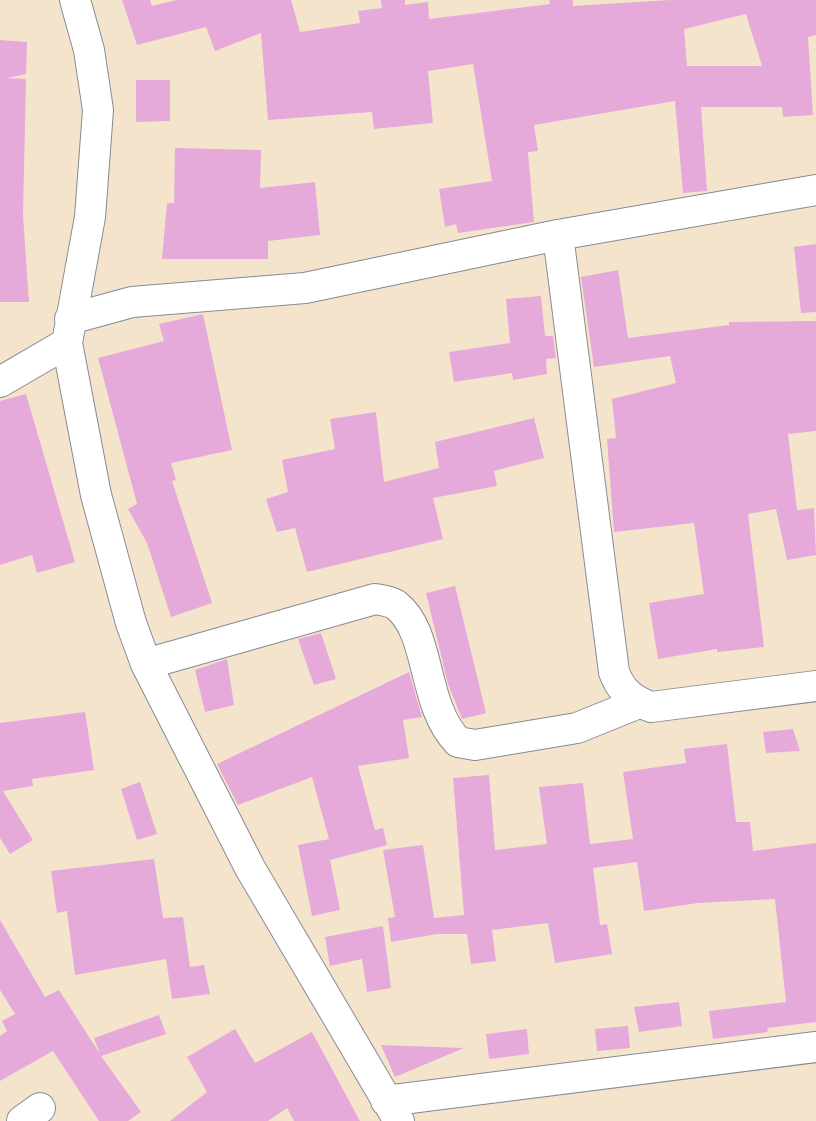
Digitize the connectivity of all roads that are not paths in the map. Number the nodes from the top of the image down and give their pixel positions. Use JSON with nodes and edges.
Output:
{"nodes":[{"id":1,"x":75,"y":0,"type":"edge"},
{"id":2,"x":816,"y":190,"type":"edge"},
{"id":3,"x":558,"y":236,"type":"junction"},
{"id":4,"x":68,"y":331,"type":"junction"},
{"id":5,"x":0,"y":382,"type":"edge"},
{"id":6,"x":146,"y":664,"type":"junction"},
{"id":7,"x":816,"y":686,"type":"edge"},
{"id":8,"x":639,"y":703,"type":"junction"},
{"id":9,"x":816,"y":1047,"type":"edge"},
{"id":10,"x":392,"y":1111,"type":"edge"}],
"edges":[{"from":1,"to":4,"type":"street"},
{"from":2,"to":3,"type":"street"},
{"from":3,"to":4,"type":"street"},
{"from":3,"to":8,"type":"street"},
{"from":4,"to":5,"type":"street"},
{"from":4,"to":6,"type":"street"},
{"from":6,"to":8,"type":"street"},
{"from":6,"to":10,"type":"street"},
{"from":7,"to":8,"type":"street"},
{"from":9,"to":10,"type":"street"}]}
